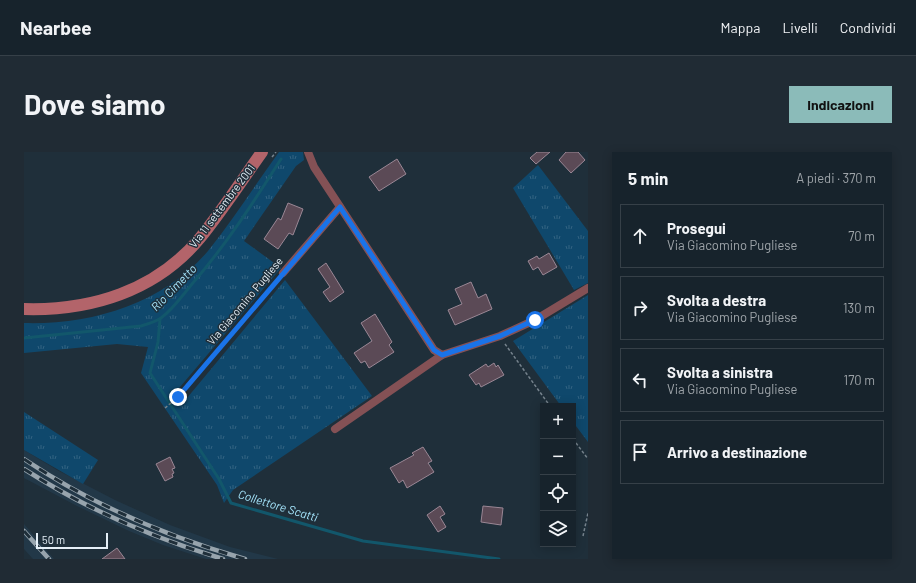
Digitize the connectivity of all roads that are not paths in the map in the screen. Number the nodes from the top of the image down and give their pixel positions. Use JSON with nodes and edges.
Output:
{"nodes":[{"id":1,"x":262,"y":152,"type":"edge"},
{"id":2,"x":308,"y":152,"type":"edge"},
{"id":3,"x":340,"y":207,"type":"junction"},
{"id":4,"x":283,"y":273,"type":"road end"},
{"id":5,"x":588,"y":288,"type":"edge"},
{"id":6,"x":24,"y":309,"type":"edge"},
{"id":7,"x":442,"y":355,"type":"junction"},
{"id":8,"x":335,"y":429,"type":"dead end"}],
"edges":[{"from":1,"to":6,"type":"main road","name":"Via 11 settembre 2001"},
{"from":2,"to":3,"type":"street"},
{"from":3,"to":4,"type":"street","name":"Via Giacomino Pugliese"},
{"from":3,"to":7,"type":"street"},
{"from":5,"to":7,"type":"street"},
{"from":7,"to":8,"type":"street"}]}
